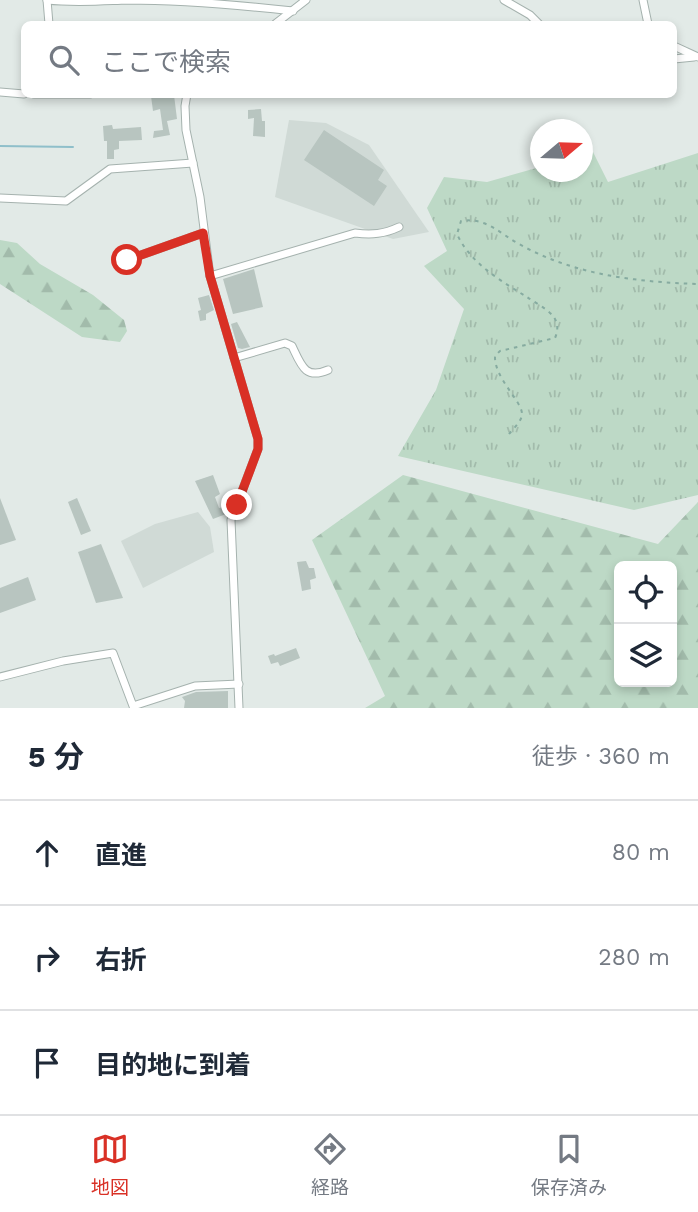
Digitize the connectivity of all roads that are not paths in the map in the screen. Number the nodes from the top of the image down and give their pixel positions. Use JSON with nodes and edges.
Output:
{"nodes":[{"id":1,"x":47,"y":0,"type":"edge"},
{"id":2,"x":306,"y":0,"type":"edge"},
{"id":3,"x":504,"y":0,"type":"edge"},
{"id":4,"x":643,"y":0,"type":"edge"},
{"id":5,"x":293,"y":11,"type":"junction"},
{"id":6,"x":49,"y":21,"type":"edge"},
{"id":7,"x":279,"y":21,"type":"edge"},
{"id":8,"x":535,"y":21,"type":"edge"},
{"id":9,"x":647,"y":21,"type":"edge"},
{"id":10,"x":677,"y":47,"type":"edge"},
{"id":11,"x":698,"y":57,"type":"edge"},
{"id":12,"x":677,"y":59,"type":"edge"},
{"id":13,"x":0,"y":92,"type":"edge"},
{"id":14,"x":21,"y":94,"type":"edge"},
{"id":15,"x":186,"y":98,"type":"edge"},
{"id":16,"x":193,"y":163,"type":"junction"},
{"id":17,"x":0,"y":198,"type":"edge"},
{"id":18,"x":399,"y":227,"type":"dead end"},
{"id":19,"x":203,"y":233,"type":"junction"},
{"id":20,"x":127,"y":260,"type":"dead end"},
{"id":21,"x":210,"y":276,"type":"junction"},
{"id":22,"x":234,"y":358,"type":"junction"},
{"id":23,"x":328,"y":370,"type":"dead end"},
{"id":24,"x":0,"y":677,"type":"edge"},
{"id":25,"x":239,"y":684,"type":"junction"},
{"id":26,"x":239,"y":708,"type":"edge"}],
"edges":[{"from":1,"to":5,"type":"street"},
{"from":1,"to":6,"type":"street"},
{"from":2,"to":5,"type":"street"},
{"from":3,"to":8,"type":"street"},
{"from":4,"to":9,"type":"street"},
{"from":5,"to":7,"type":"street"},
{"from":10,"to":11,"type":"street"},
{"from":11,"to":12,"type":"street"},
{"from":13,"to":14,"type":"street"},
{"from":15,"to":16,"type":"street"},
{"from":16,"to":17,"type":"street"},
{"from":16,"to":19,"type":"street"},
{"from":18,"to":21,"type":"street"},
{"from":19,"to":20,"type":"street"},
{"from":19,"to":21,"type":"street"},
{"from":21,"to":22,"type":"street"},
{"from":22,"to":23,"type":"street"},
{"from":22,"to":25,"type":"street"},
{"from":24,"to":25,"type":"street"},
{"from":25,"to":26,"type":"street"}]}
